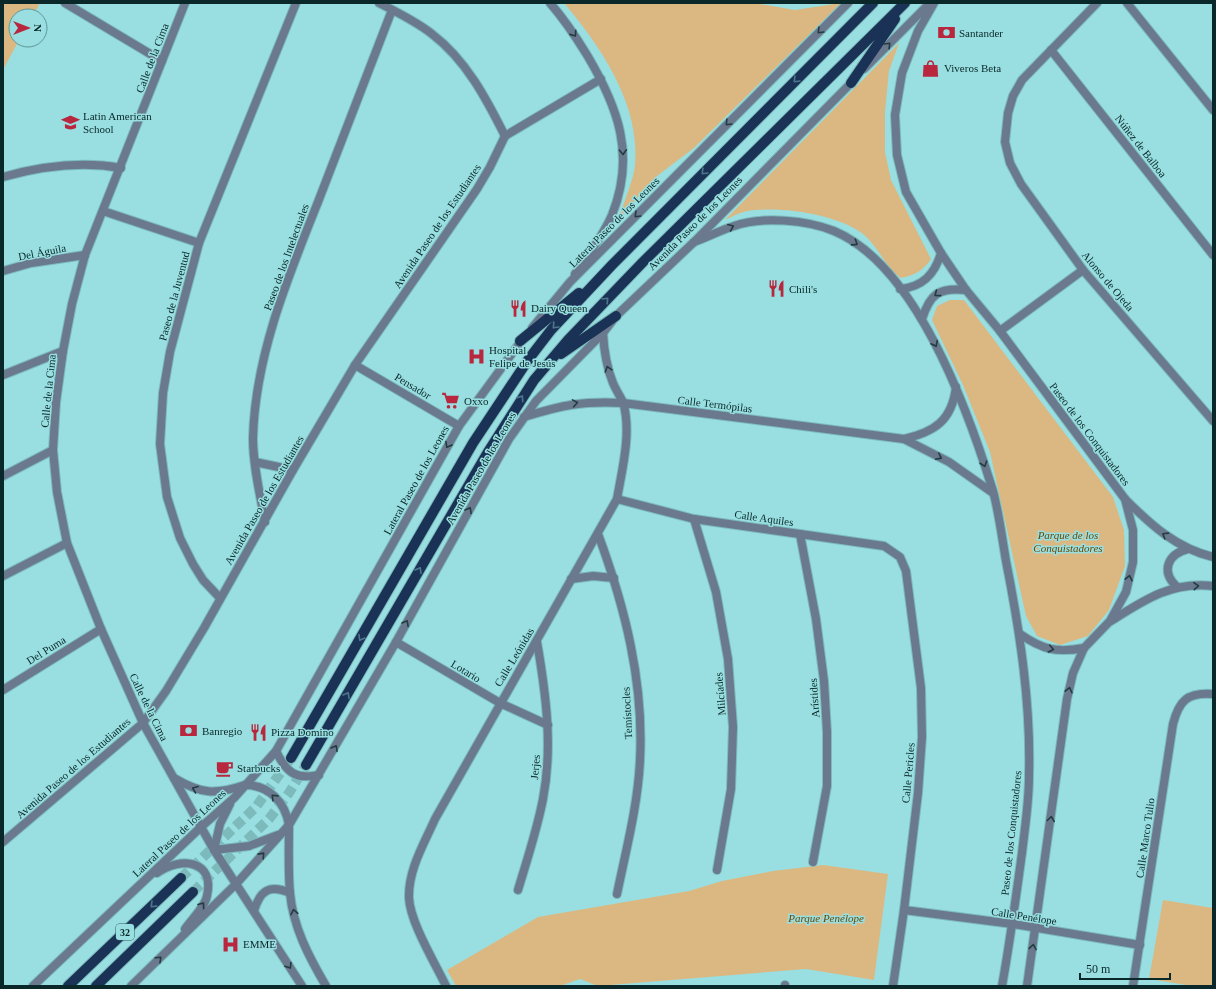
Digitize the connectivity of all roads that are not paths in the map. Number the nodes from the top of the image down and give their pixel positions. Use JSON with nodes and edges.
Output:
{"nodes":[{"id":1,"x":65,"y":3,"type":"edge"},
{"id":2,"x":185,"y":3,"type":"edge"},
{"id":3,"x":296,"y":3,"type":"edge"},
{"id":4,"x":379,"y":3,"type":"edge"},
{"id":5,"x":550,"y":3,"type":"edge"},
{"id":6,"x":848,"y":3,"type":"edge"},
{"id":7,"x":873,"y":3,"type":"edge"},
{"id":8,"x":905,"y":3,"type":"edge"},
{"id":9,"x":930,"y":3,"type":"edge"},
{"id":10,"x":934,"y":3,"type":"edge"},
{"id":11,"x":1097,"y":3,"type":"edge"},
{"id":12,"x":1127,"y":3,"type":"edge"},
{"id":13,"x":392,"y":10,"type":"junction"},
{"id":14,"x":1051,"y":50,"type":"junction"},
{"id":15,"x":162,"y":61,"type":"junction"},
{"id":16,"x":601,"y":79,"type":"junction"},
{"id":17,"x":851,"y":83,"type":"junction"},
{"id":18,"x":1213,"y":110,"type":"edge"},
{"id":19,"x":505,"y":136,"type":"junction"},
{"id":20,"x":121,"y":168,"type":"junction"},
{"id":21,"x":3,"y":177,"type":"edge"},
{"id":22,"x":103,"y":211,"type":"junction"},
{"id":23,"x":694,"y":242,"type":"junction"},
{"id":24,"x":199,"y":243,"type":"junction"},
{"id":25,"x":941,"y":253,"type":"junction"},
{"id":26,"x":85,"y":255,"type":"junction"},
{"id":27,"x":1213,"y":255,"type":"edge"},
{"id":28,"x":612,"y":265,"type":"junction"},
{"id":29,"x":1083,"y":270,"type":"junction"},
{"id":30,"x":3,"y":271,"type":"edge"},
{"id":31,"x":570,"y":282,"type":"junction"},
{"id":32,"x":900,"y":289,"type":"junction"},
{"id":33,"x":966,"y":290,"type":"junction"},
{"id":34,"x":616,"y":316,"type":"junction"},
{"id":35,"x":922,"y":319,"type":"junction"},
{"id":36,"x":1000,"y":332,"type":"junction"},
{"id":37,"x":603,"y":333,"type":"junction"},
{"id":38,"x":520,"y":341,"type":"junction"},
{"id":39,"x":63,"y":351,"type":"junction"},
{"id":40,"x":549,"y":362,"type":"junction"},
{"id":41,"x":355,"y":365,"type":"junction"},
{"id":42,"x":3,"y":375,"type":"edge"},
{"id":43,"x":956,"y":384,"type":"junction"},
{"id":44,"x":623,"y":403,"type":"junction"},
{"id":45,"x":1212,"y":416,"type":"edge"},
{"id":46,"x":524,"y":417,"type":"junction"},
{"id":47,"x":459,"y":426,"type":"junction"},
{"id":48,"x":904,"y":439,"type":"junction"},
{"id":49,"x":53,"y":450,"type":"junction"},
{"id":50,"x":255,"y":462,"type":"junction"},
{"id":51,"x":293,"y":470,"type":"junction"},
{"id":52,"x":3,"y":476,"type":"edge"},
{"id":53,"x":993,"y":493,"type":"junction"},
{"id":54,"x":1125,"y":499,"type":"junction"},
{"id":55,"x":618,"y":500,"type":"junction"},
{"id":56,"x":694,"y":520,"type":"junction"},
{"id":57,"x":265,"y":522,"type":"junction"},
{"id":58,"x":598,"y":534,"type":"junction"},
{"id":59,"x":800,"y":534,"type":"junction"},
{"id":60,"x":67,"y":542,"type":"junction"},
{"id":61,"x":1188,"y":549,"type":"junction"},
{"id":62,"x":1213,"y":557,"type":"edge"},
{"id":63,"x":903,"y":562,"type":"joint"},
{"id":64,"x":3,"y":576,"type":"edge"},
{"id":65,"x":614,"y":578,"type":"junction"},
{"id":66,"x":570,"y":580,"type":"junction"},
{"id":67,"x":1177,"y":586,"type":"junction"},
{"id":68,"x":1213,"y":586,"type":"edge"},
{"id":69,"x":220,"y":598,"type":"junction"},
{"id":70,"x":1110,"y":621,"type":"junction"},
{"id":71,"x":101,"y":629,"type":"junction"},
{"id":72,"x":1020,"y":634,"type":"junction"},
{"id":73,"x":396,"y":642,"type":"junction"},
{"id":74,"x":536,"y":642,"type":"junction"},
{"id":75,"x":1084,"y":648,"type":"junction"},
{"id":76,"x":3,"y":690,"type":"edge"},
{"id":77,"x":1213,"y":694,"type":"edge"},
{"id":78,"x":500,"y":704,"type":"junction"},
{"id":79,"x":143,"y":723,"type":"junction"},
{"id":80,"x":548,"y":725,"type":"junction"},
{"id":81,"x":276,"y":751,"type":"junction"},
{"id":82,"x":291,"y":758,"type":"tunnel mouth"},
{"id":83,"x":306,"y":765,"type":"tunnel mouth"},
{"id":84,"x":319,"y":775,"type":"junction"},
{"id":85,"x":173,"y":778,"type":"junction"},
{"id":86,"x":245,"y":785,"type":"junction"},
{"id":87,"x":234,"y":798,"type":"junction"},
{"id":88,"x":289,"y":825,"type":"junction"},
{"id":89,"x":201,"y":827,"type":"junction"},
{"id":90,"x":283,"y":833,"type":"junction"},
{"id":91,"x":3,"y":842,"type":"edge"},
{"id":92,"x":214,"y":850,"type":"junction"},
{"id":93,"x":814,"y":862,"type":"dead end"},
{"id":94,"x":717,"y":870,"type":"dead end"},
{"id":95,"x":181,"y":878,"type":"tunnel mouth"},
{"id":96,"x":236,"y":884,"type":"junction"},
{"id":97,"x":518,"y":890,"type":"dead end"},
{"id":98,"x":193,"y":892,"type":"tunnel mouth"},
{"id":99,"x":131,"y":893,"type":"junction"},
{"id":100,"x":290,"y":893,"type":"junction"},
{"id":101,"x":617,"y":894,"type":"dead end"},
{"id":102,"x":904,"y":910,"type":"junction"},
{"id":103,"x":254,"y":911,"type":"junction"},
{"id":104,"x":1013,"y":924,"type":"junction"},
{"id":105,"x":1036,"y":928,"type":"junction"},
{"id":106,"x":1140,"y":945,"type":"junction"},
{"id":107,"x":171,"y":948,"type":"junction"},
{"id":108,"x":33,"y":986,"type":"edge"},
{"id":109,"x":68,"y":986,"type":"edge"},
{"id":110,"x":96,"y":986,"type":"edge"},
{"id":111,"x":131,"y":986,"type":"edge"},
{"id":112,"x":302,"y":986,"type":"edge"},
{"id":113,"x":326,"y":986,"type":"edge"},
{"id":114,"x":446,"y":986,"type":"edge"},
{"id":115,"x":893,"y":986,"type":"edge"},
{"id":116,"x":1002,"y":986,"type":"edge"},
{"id":117,"x":1027,"y":986,"type":"edge"},
{"id":118,"x":1133,"y":986,"type":"edge"}],
"edges":[{"from":1,"to":15,"type":"street"},
{"from":2,"to":15,"type":"street","name":"Calle de la Cima"},
{"from":3,"to":24,"type":"street","name":"Paseo de la Juventud"},
{"from":4,"to":13,"type":"street"},
{"from":5,"to":16,"type":"street","one_way":true},
{"from":6,"to":31,"type":"street","name":"Lateral Paseo de los Leones","one_way":true},
{"from":7,"to":28,"type":"main road","name":"Avenida Paseo de los Leones","one_way":true},
{"from":8,"to":17,"type":"main road"},
{"from":40,"to":8,"type":"main road","name":"Avenida Paseo de los Leones","one_way":true},
{"from":17,"to":9,"type":"street","name":"Avenida Paseo de los Leones","one_way":true},
{"from":10,"to":25,"type":"street","name":"Paseo de los Conquistadores"},
{"from":11,"to":14,"type":"street","name":"Alonso de Ojeda"},
{"from":12,"to":18,"type":"street"},
{"from":13,"to":19,"type":"street"},
{"from":13,"to":50,"type":"street","name":"Paseo de los Intelectuales"},
{"from":14,"to":27,"type":"street","name":"Núñez de Balboa"},
{"from":14,"to":29,"type":"street","name":"Alonso de Ojeda"},
{"from":15,"to":20,"type":"street","name":"Calle de la Cima"},
{"from":16,"to":19,"type":"street"},
{"from":16,"to":31,"type":"street","one_way":true},
{"from":17,"to":23,"type":"street","name":"Avenida Paseo de los Leones"},
{"from":19,"to":41,"type":"street","name":"Avenida Paseo de los Estudiantes"},
{"from":20,"to":21,"type":"street"},
{"from":20,"to":22,"type":"street","name":"Calle de la Cima"},
{"from":22,"to":24,"type":"street"},
{"from":22,"to":26,"type":"street","name":"Calle de la Cima"},
{"from":23,"to":32,"type":"street","name":"Paseo de los Conquistadores","one_way":true},
{"from":23,"to":34,"type":"street","name":"Avenida Paseo de los Leones"},
{"from":24,"to":69,"type":"street","name":"Paseo de la Juventud"},
{"from":25,"to":32,"type":"street"},
{"from":25,"to":33,"type":"street","name":"Paseo de los Conquistadores"},
{"from":26,"to":30,"type":"street","name":"Del Águila"},
{"from":26,"to":39,"type":"street","name":"Calle de la Cima"},
{"from":28,"to":38,"type":"main road"},
{"from":28,"to":82,"type":"main road","name":"Avenida Paseo de los Leones","one_way":true},
{"from":29,"to":36,"type":"street"},
{"from":29,"to":45,"type":"street","name":"Alonso de Ojeda"},
{"from":31,"to":38,"type":"street","name":"Lateral Paseo de los Leones"},
{"from":32,"to":35,"type":"street","name":"Paseo de los Conquistadores"},
{"from":33,"to":35,"type":"street","one_way":true},
{"from":33,"to":36,"type":"street","name":"Paseo de los Conquistadores"},
{"from":34,"to":37,"type":"street","name":"Avenida Paseo de los Leones"},
{"from":34,"to":40,"type":"main road"},
{"from":35,"to":43,"type":"street","name":"Paseo de los Conquistadores","one_way":true},
{"from":36,"to":54,"type":"street","name":"Paseo de los Conquistadores"},
{"from":44,"to":37,"type":"street","name":"Calle Leónidas","one_way":true},
{"from":37,"to":46,"type":"street","name":"Avenida Paseo de los Leones"},
{"from":38,"to":47,"type":"street","name":"Lateral Paseo de los Leones"},
{"from":39,"to":42,"type":"street"},
{"from":39,"to":49,"type":"street","name":"Calle de la Cima"},
{"from":83,"to":40,"type":"main road","name":"Avenida Paseo de los Leones","one_way":true},
{"from":41,"to":47,"type":"street","name":"Pensador"},
{"from":41,"to":51,"type":"street","name":"Avenida Paseo de los Estudiantes"},
{"from":43,"to":48,"type":"street","name":"Calle Termópilas"},
{"from":43,"to":53,"type":"street","name":"Paseo de los Conquistadores","one_way":true},
{"from":46,"to":44,"type":"street","name":"Calle Termópilas","one_way":true},
{"from":44,"to":48,"type":"street","name":"Calle Termópilas"},
{"from":44,"to":55,"type":"street","name":"Calle Leónidas"},
{"from":73,"to":46,"type":"street","name":"Avenida Paseo de los Leones","one_way":true},
{"from":47,"to":81,"type":"street","name":"Lateral Paseo de los Leones","one_way":true},
{"from":48,"to":53,"type":"street","name":"Calle Termópilas","one_way":true},
{"from":49,"to":52,"type":"street"},
{"from":49,"to":60,"type":"street","name":"Calle de la Cima"},
{"from":50,"to":51,"type":"street"},
{"from":50,"to":57,"type":"street","name":"Paseo de los Intelectuales"},
{"from":51,"to":57,"type":"street","name":"Avenida Paseo de los Estudiantes"},
{"from":53,"to":72,"type":"street","name":"Paseo de los Conquistadores"},
{"from":61,"to":54,"type":"street","one_way":true},
{"from":70,"to":54,"type":"street","name":"Paseo de los Conquistadores","one_way":true},
{"from":55,"to":56,"type":"street","name":"Calle Aquiles"},
{"from":55,"to":58,"type":"street","name":"Calle Leónidas"},
{"from":56,"to":59,"type":"street","name":"Calle Aquiles"},
{"from":56,"to":94,"type":"street","name":"Milcíades"},
{"from":57,"to":69,"type":"street","name":"Avenida Paseo de los Estudiantes"},
{"from":58,"to":65,"type":"street","name":"Temístocles"},
{"from":58,"to":66,"type":"street","name":"Calle Leónidas"},
{"from":59,"to":63,"type":"street","name":"Calle Aquiles"},
{"from":59,"to":93,"type":"street","name":"Arístides"},
{"from":60,"to":64,"type":"street"},
{"from":60,"to":71,"type":"street","name":"Calle de la Cima"},
{"from":61,"to":62,"type":"street"},
{"from":61,"to":67,"type":"street"},
{"from":63,"to":102,"type":"street","name":"Calle Pericles"},
{"from":65,"to":66,"type":"street"},
{"from":65,"to":101,"type":"street","name":"Temístocles"},
{"from":66,"to":74,"type":"street","name":"Calle Leónidas"},
{"from":67,"to":68,"type":"street","one_way":true},
{"from":67,"to":70,"type":"street"},
{"from":69,"to":79,"type":"street","name":"Avenida Paseo de los Estudiantes"},
{"from":70,"to":75,"type":"street","name":"Paseo de los Conquistadores"},
{"from":71,"to":76,"type":"street","name":"Del Puma"},
{"from":71,"to":79,"type":"street","name":"Calle de la Cima"},
{"from":72,"to":75,"type":"street","one_way":true},
{"from":72,"to":104,"type":"street","name":"Paseo de los Conquistadores"},
{"from":73,"to":78,"type":"street","name":"Lotario"},
{"from":84,"to":73,"type":"street","name":"Avenida Paseo de los Leones","one_way":true},
{"from":74,"to":78,"type":"street","name":"Calle Leónidas"},
{"from":74,"to":80,"type":"street","name":"Jerjes"},
{"from":105,"to":75,"type":"street","name":"Paseo de los Conquistadores","one_way":true},
{"from":77,"to":106,"type":"street","name":"Calle Marco Tulio"},
{"from":78,"to":80,"type":"street","name":"Lotario"},
{"from":78,"to":114,"type":"street","name":"Calle Leónidas"},
{"from":79,"to":85,"type":"street","name":"Calle de la Cima"},
{"from":79,"to":91,"type":"street","name":"Avenida Paseo de los Estudiantes"},
{"from":80,"to":97,"type":"street","name":"Jerjes"},
{"from":81,"to":84,"type":"street"},
{"from":81,"to":86,"type":"street","name":"Lateral Paseo de los Leones"},
{"from":84,"to":88,"type":"street","name":"Avenida Paseo de los Leones"},
{"from":86,"to":85,"type":"street","one_way":true},
{"from":85,"to":89,"type":"street","name":"Calle de la Cima"},
{"from":86,"to":87,"type":"street","name":"Lateral Paseo de los Leones"},
{"from":88,"to":86,"type":"street","one_way":true},
{"from":87,"to":89,"type":"street","name":"Lateral Paseo de los Leones"},
{"from":87,"to":92,"type":"street"},
{"from":88,"to":90,"type":"street","name":"Avenida Paseo de los Leones"},
{"from":88,"to":100,"type":"street"},
{"from":89,"to":92,"type":"street","name":"Calle de la Cima"},
{"from":89,"to":99,"type":"street","name":"Lateral Paseo de los Leones"},
{"from":90,"to":92,"type":"street"},
{"from":96,"to":90,"type":"street","name":"Avenida Paseo de los Leones","one_way":true},
{"from":92,"to":96,"type":"street","name":"Calle de la Cima"},
{"from":95,"to":109,"type":"main road","number":"32","one_way":true},
{"from":96,"to":103,"type":"street","name":"Calle de la Cima"},
{"from":96,"to":107,"type":"street"},
{"from":98,"to":110,"type":"main road","number":"32"},
{"from":107,"to":99,"type":"street","one_way":true},
{"from":99,"to":108,"type":"street","name":"Lateral Paseo de los Leones"},
{"from":100,"to":103,"type":"street"},
{"from":113,"to":100,"type":"street","one_way":true},
{"from":102,"to":104,"type":"street","name":"Calle Penélope"},
{"from":102,"to":115,"type":"street","name":"Calle Pericles"},
{"from":103,"to":112,"type":"street","name":"Calle de la Cima","one_way":true},
{"from":104,"to":105,"type":"street","name":"Calle Penélope"},
{"from":104,"to":116,"type":"street","name":"Paseo de los Conquistadores"},
{"from":105,"to":106,"type":"street","name":"Calle Penélope"},
{"from":117,"to":105,"type":"street","name":"Paseo de los Conquistadores","one_way":true},
{"from":106,"to":118,"type":"street","name":"Calle Marco Tulio"},
{"from":111,"to":107,"type":"street","one_way":true}]}
